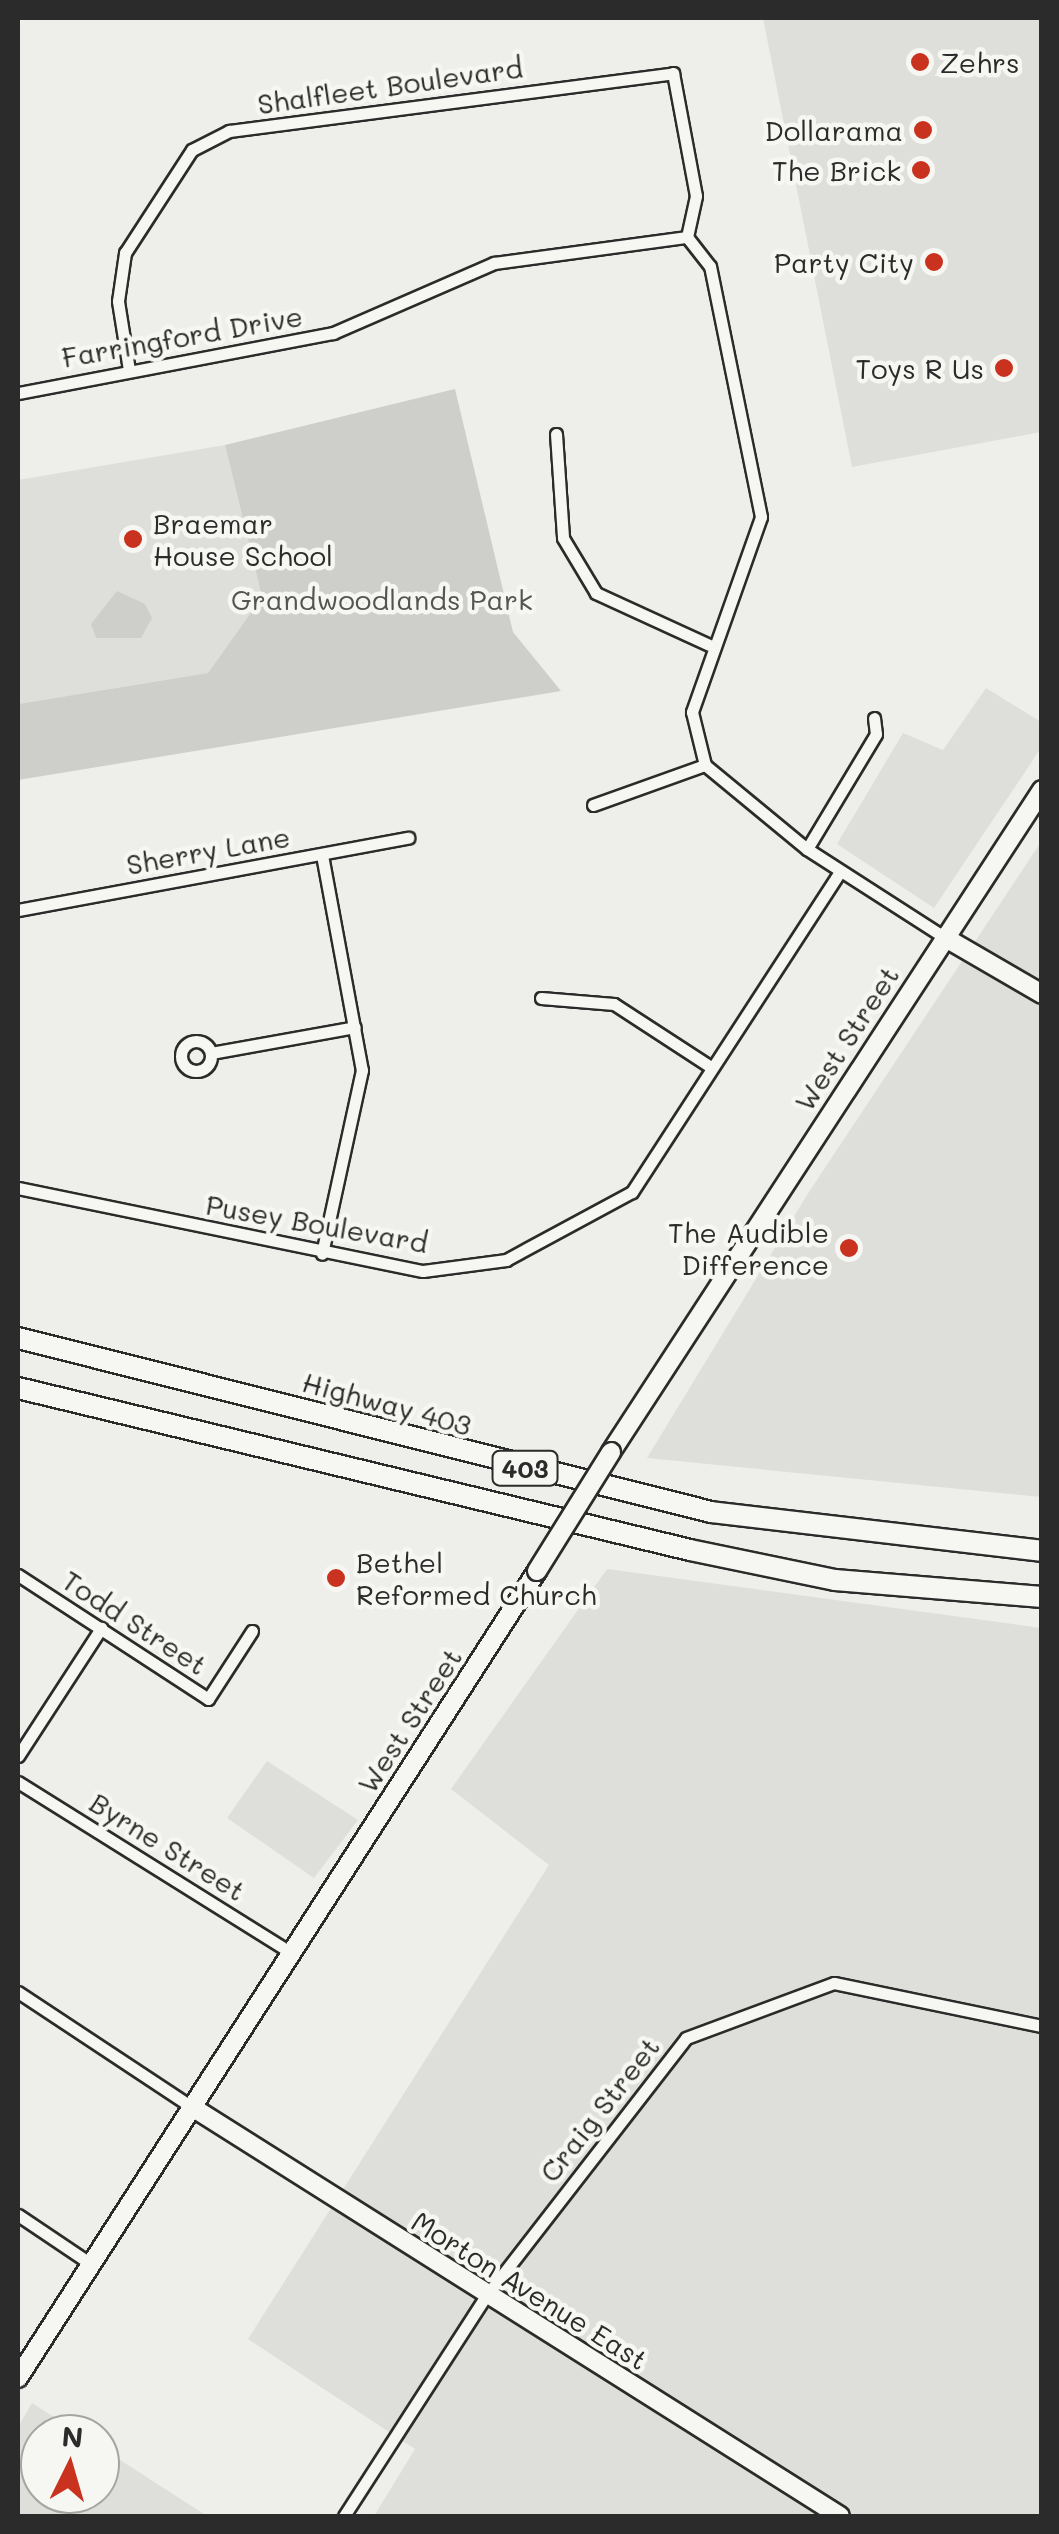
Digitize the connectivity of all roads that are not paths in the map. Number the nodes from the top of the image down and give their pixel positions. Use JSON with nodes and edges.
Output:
{"nodes":[{"id":1,"x":688,"y":236,"type":"junction"},
{"id":2,"x":129,"y":370,"type":"junction"},
{"id":3,"x":18,"y":393,"type":"edge"},
{"id":4,"x":556,"y":434,"type":"dead end"},
{"id":5,"x":709,"y":646,"type":"junction"},
{"id":6,"x":874,"y":718,"type":"dead end"},
{"id":7,"x":705,"y":765,"type":"junction"},
{"id":8,"x":1042,"y":790,"type":"edge"},
{"id":9,"x":593,"y":806,"type":"dead end"},
{"id":10,"x":408,"y":838,"type":"dead end"},
{"id":11,"x":807,"y":849,"type":"junction"},
{"id":12,"x":322,"y":855,"type":"junction"},
{"id":13,"x":840,"y":872,"type":"junction"},
{"id":14,"x":18,"y":910,"type":"edge"},
{"id":15,"x":944,"y":937,"type":"junction"},
{"id":16,"x":1042,"y":994,"type":"edge"},
{"id":17,"x":541,"y":998,"type":"dead end"},
{"id":18,"x":356,"y":1026,"type":"junction"},
{"id":19,"x":211,"y":1052,"type":"dead end"},
{"id":20,"x":709,"y":1066,"type":"junction"},
{"id":21,"x":18,"y":1188,"type":"edge"},
{"id":22,"x":322,"y":1254,"type":"junction"},
{"id":23,"x":18,"y":1338,"type":"edge"},
{"id":24,"x":18,"y":1388,"type":"edge"},
{"id":25,"x":1042,"y":1551,"type":"edge"},
{"id":26,"x":18,"y":1575,"type":"edge"},
{"id":27,"x":1042,"y":1597,"type":"edge"},
{"id":28,"x":101,"y":1628,"type":"junction"},
{"id":29,"x":252,"y":1631,"type":"dead end"},
{"id":30,"x":18,"y":1756,"type":"edge"},
{"id":31,"x":18,"y":1782,"type":"edge"},
{"id":32,"x":292,"y":1952,"type":"junction"},
{"id":33,"x":18,"y":1992,"type":"edge"},
{"id":34,"x":1042,"y":2026,"type":"edge"},
{"id":35,"x":192,"y":2107,"type":"junction"},
{"id":36,"x":18,"y":2216,"type":"edge"},
{"id":37,"x":91,"y":2264,"type":"junction"},
{"id":38,"x":486,"y":2296,"type":"junction"},
{"id":39,"x":18,"y":2378,"type":"edge"},
{"id":40,"x":344,"y":2516,"type":"edge"},
{"id":41,"x":840,"y":2516,"type":"edge"}],
"edges":[{"from":1,"to":2,"type":"street","name":"Farringford Drive"},
{"from":1,"to":2,"type":"street","name":"Shalfleet Boulevard"},
{"from":1,"to":5,"type":"street"},
{"from":2,"to":3,"type":"street","name":"Farringford Drive"},
{"from":4,"to":5,"type":"street"},
{"from":5,"to":7,"type":"street"},
{"from":6,"to":11,"type":"street"},
{"from":7,"to":9,"type":"street"},
{"from":7,"to":11,"type":"street"},
{"from":8,"to":15,"type":"main road","name":"West Street"},
{"from":10,"to":12,"type":"street","name":"Sherry Lane"},
{"from":11,"to":13,"type":"street"},
{"from":12,"to":14,"type":"street","name":"Sherry Lane"},
{"from":12,"to":18,"type":"street"},
{"from":13,"to":15,"type":"street"},
{"from":13,"to":20,"type":"street","name":"Pusey Boulevard"},
{"from":15,"to":16,"type":"main road"},
{"from":15,"to":32,"type":"main road","name":"West Street","bridge":true},
{"from":17,"to":20,"type":"street"},
{"from":18,"to":19,"type":"street"},
{"from":18,"to":22,"type":"street"},
{"from":20,"to":22,"type":"street","name":"Pusey Boulevard"},
{"from":21,"to":22,"type":"street","name":"Pusey Boulevard"},
{"from":23,"to":25,"type":"highway","name":"Highway 403","number":"403"},
{"from":24,"to":27,"type":"highway","number":"403"},
{"from":26,"to":28,"type":"street","name":"Todd Street"},
{"from":28,"to":29,"type":"street","name":"Todd Street"},
{"from":28,"to":30,"type":"street"},
{"from":31,"to":32,"type":"street","name":"Byrne Street"},
{"from":32,"to":35,"type":"main road","name":"West Street"},
{"from":33,"to":35,"type":"street"},
{"from":34,"to":38,"type":"street","name":"Craig Street"},
{"from":35,"to":37,"type":"main road","name":"West Street"},
{"from":35,"to":38,"type":"main road","name":"Morton Avenue East"},
{"from":36,"to":37,"type":"street"},
{"from":37,"to":39,"type":"main road","name":"West Street"},
{"from":38,"to":40,"type":"street","name":"Craig Street"},
{"from":38,"to":41,"type":"main road","name":"Morton Avenue East"}]}
